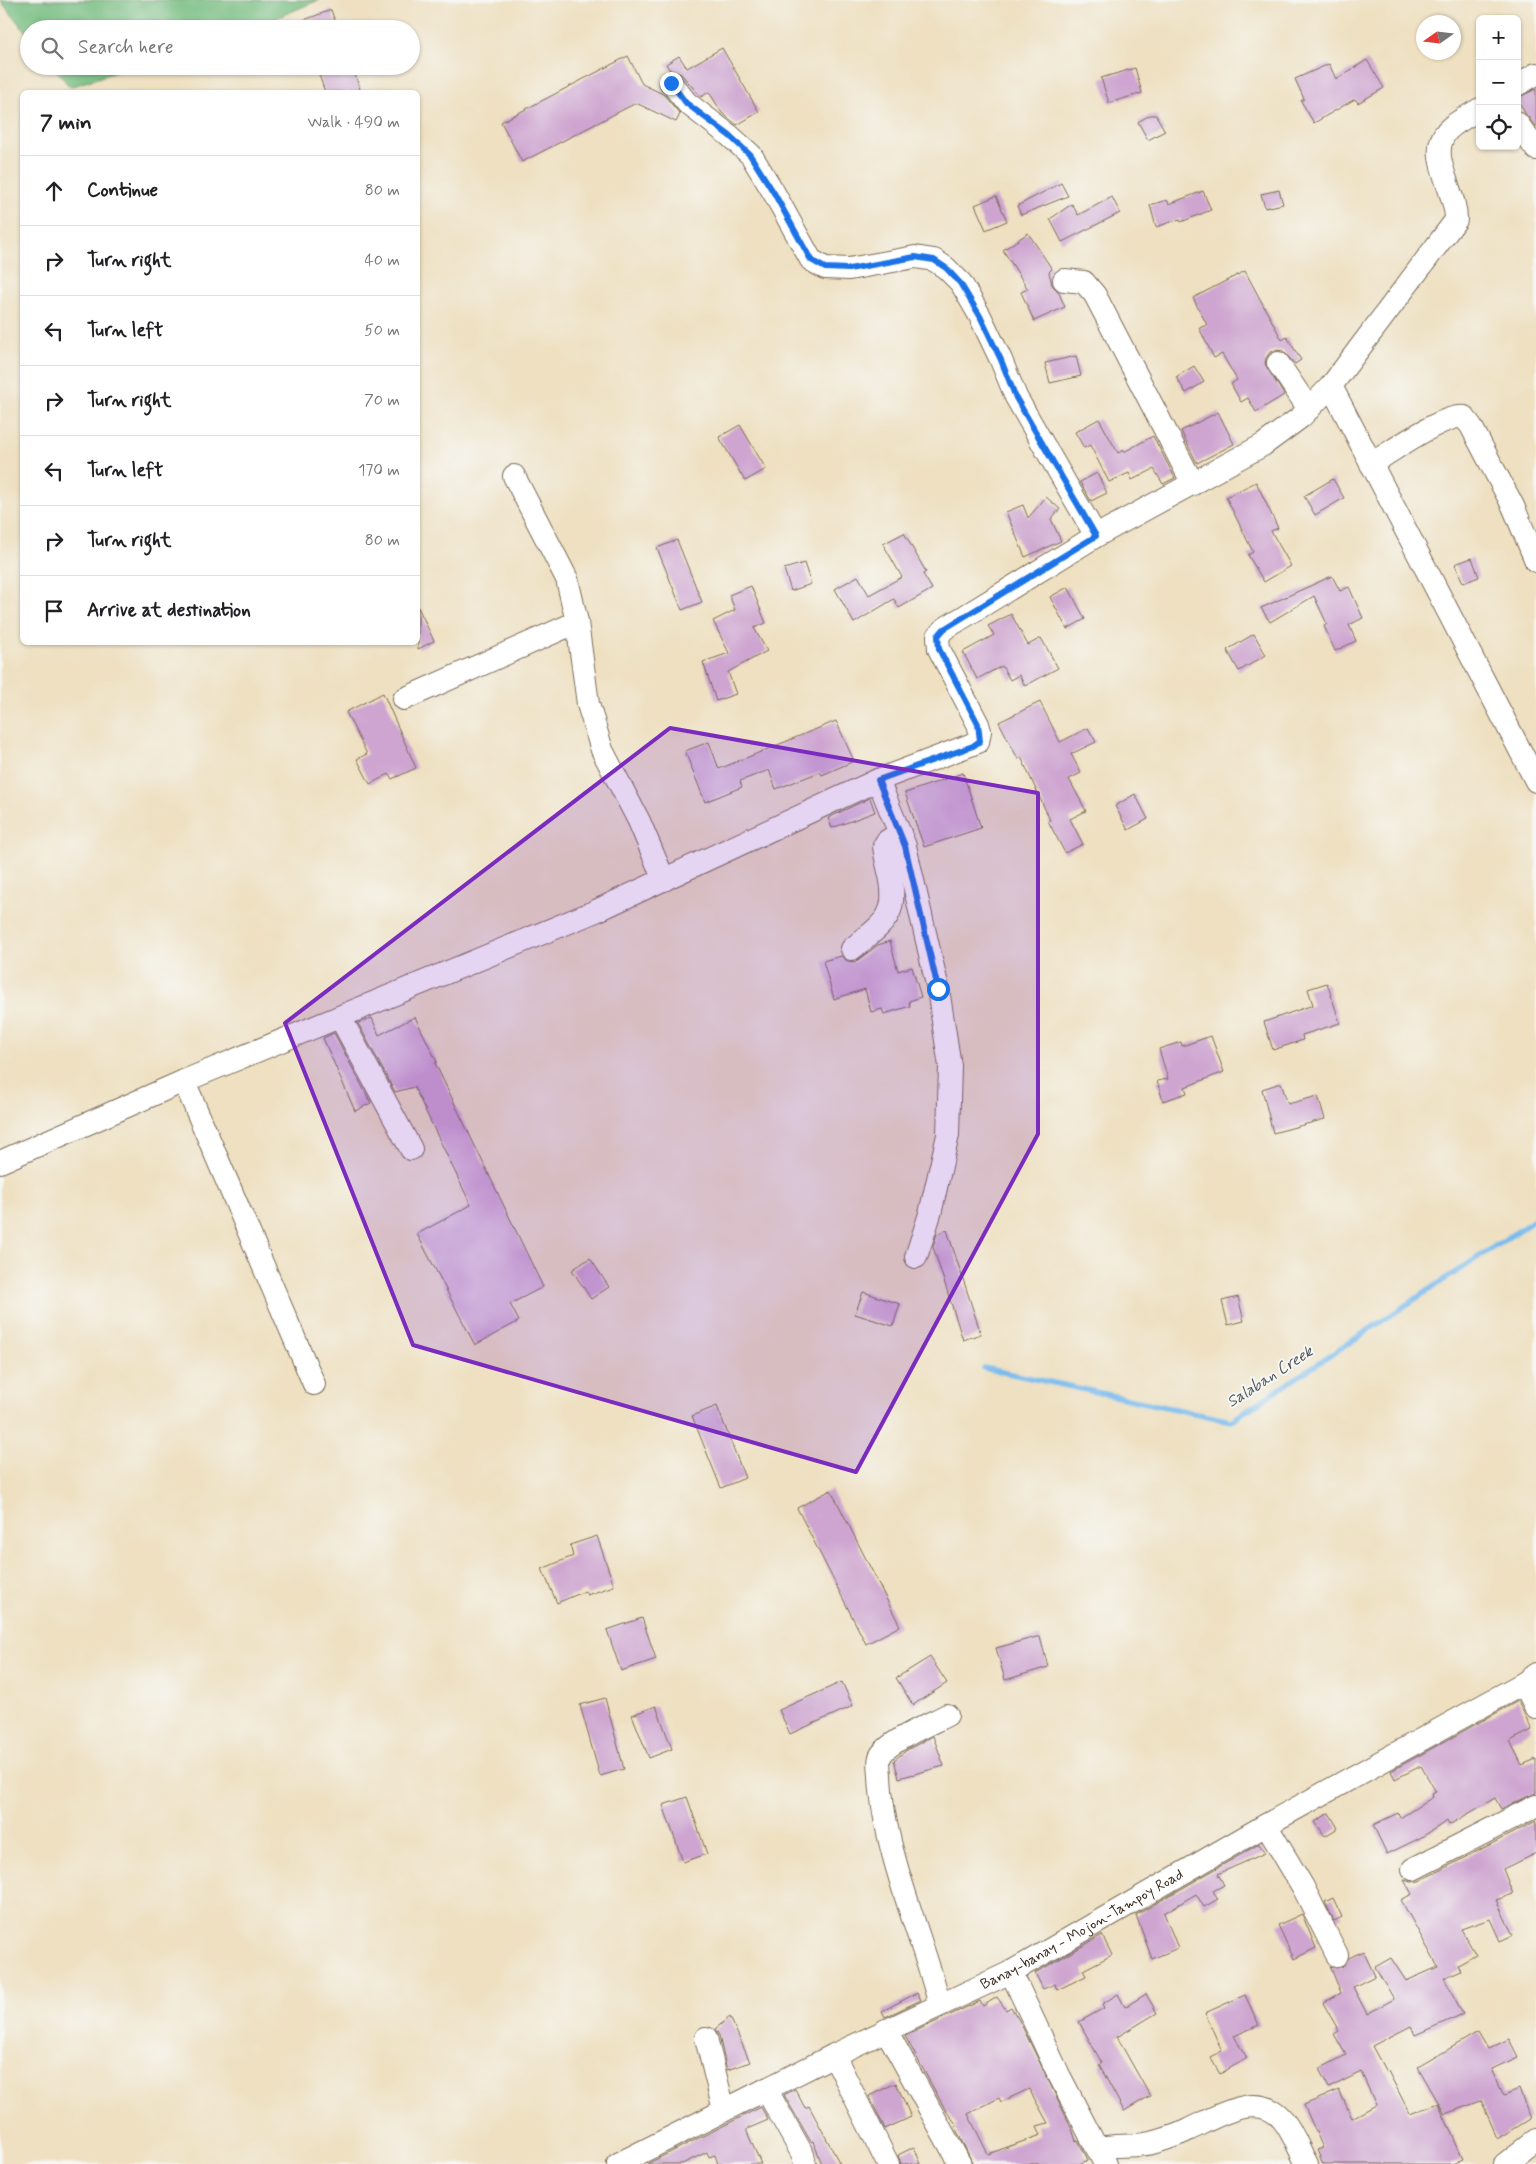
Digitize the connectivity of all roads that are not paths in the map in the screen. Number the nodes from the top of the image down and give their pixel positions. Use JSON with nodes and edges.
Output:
{"nodes":[{"id":1,"x":1536,"y":74,"type":"edge"},
{"id":2,"x":671,"y":83,"type":"dead end"},
{"id":3,"x":1521,"y":83,"type":"edge"},
{"id":4,"x":1476,"y":112,"type":"edge"},
{"id":5,"x":1521,"y":128,"type":"edge"},
{"id":6,"x":1536,"y":149,"type":"edge"},
{"id":7,"x":1064,"y":280,"type":"dead end"},
{"id":8,"x":1278,"y":363,"type":"dead end"},
{"id":9,"x":1331,"y":386,"type":"junction"},
{"id":10,"x":1309,"y":409,"type":"junction"},
{"id":11,"x":1371,"y":464,"type":"junction"},
{"id":12,"x":514,"y":476,"type":"dead end"},
{"id":13,"x":1193,"y":484,"type":"junction"},
{"id":14,"x":1096,"y":536,"type":"junction"},
{"id":15,"x":1536,"y":561,"type":"edge"},
{"id":16,"x":577,"y":622,"type":"junction"},
{"id":17,"x":404,"y":699,"type":"dead end"},
{"id":18,"x":878,"y":780,"type":"junction"},
{"id":19,"x":1536,"y":781,"type":"edge"},
{"id":20,"x":900,"y":833,"type":"junction"},
{"id":21,"x":664,"y":880,"type":"junction"},
{"id":22,"x":852,"y":949,"type":"dead end"},
{"id":23,"x":340,"y":1017,"type":"junction"},
{"id":24,"x":184,"y":1081,"type":"junction"},
{"id":25,"x":411,"y":1148,"type":"dead end"},
{"id":26,"x":0,"y":1162,"type":"edge"},
{"id":27,"x":916,"y":1257,"type":"dead end"},
{"id":28,"x":314,"y":1384,"type":"dead end"},
{"id":29,"x":1530,"y":1679,"type":"edge"},
{"id":30,"x":1536,"y":1708,"type":"edge"},
{"id":31,"x":947,"y":1714,"type":"dead end"},
{"id":32,"x":1536,"y":1806,"type":"edge"},
{"id":33,"x":1266,"y":1825,"type":"junction"},
{"id":34,"x":1413,"y":1869,"type":"dead end"},
{"id":35,"x":1337,"y":1954,"type":"dead end"},
{"id":36,"x":1011,"y":1972,"type":"junction"},
{"id":37,"x":940,"y":2005,"type":"junction"},
{"id":38,"x":886,"y":2030,"type":"junction"},
{"id":39,"x":706,"y":2038,"type":"dead end"},
{"id":40,"x":834,"y":2055,"type":"junction"},
{"id":41,"x":766,"y":2089,"type":"junction"},
{"id":42,"x":724,"y":2110,"type":"junction"},
{"id":43,"x":1536,"y":2140,"type":"edge"},
{"id":44,"x":1101,"y":2156,"type":"edge"},
{"id":45,"x":627,"y":2162,"type":"edge"},
{"id":46,"x":805,"y":2164,"type":"edge"},
{"id":47,"x":888,"y":2164,"type":"edge"},
{"id":48,"x":960,"y":2164,"type":"edge"},
{"id":49,"x":1307,"y":2164,"type":"edge"},
{"id":50,"x":1505,"y":2164,"type":"edge"}],
"edges":[{"from":1,"to":3,"type":"street"},
{"from":2,"to":14,"type":"street"},
{"from":4,"to":9,"type":"street"},
{"from":5,"to":6,"type":"street"},
{"from":7,"to":13,"type":"street"},
{"from":8,"to":10,"type":"street"},
{"from":9,"to":10,"type":"street"},
{"from":9,"to":11,"type":"street"},
{"from":10,"to":13,"type":"street"},
{"from":11,"to":15,"type":"street"},
{"from":11,"to":19,"type":"street"},
{"from":12,"to":16,"type":"street"},
{"from":13,"to":14,"type":"street"},
{"from":14,"to":18,"type":"street"},
{"from":16,"to":17,"type":"street"},
{"from":16,"to":21,"type":"street"},
{"from":18,"to":20,"type":"street"},
{"from":18,"to":21,"type":"street"},
{"from":20,"to":22,"type":"street"},
{"from":20,"to":27,"type":"street"},
{"from":21,"to":23,"type":"street"},
{"from":23,"to":24,"type":"street"},
{"from":23,"to":25,"type":"street"},
{"from":24,"to":26,"type":"street"},
{"from":24,"to":28,"type":"street"},
{"from":29,"to":30,"type":"street"},
{"from":29,"to":33,"type":"street","name":"Banay-banay - Mojon-Tampoy Road"},
{"from":31,"to":37,"type":"street"},
{"from":32,"to":34,"type":"street"},
{"from":33,"to":35,"type":"street"},
{"from":33,"to":36,"type":"street","name":"Banay-banay - Mojon-Tampoy Road"},
{"from":36,"to":37,"type":"street","name":"Banay-banay - Mojon-Tampoy Road"},
{"from":36,"to":44,"type":"street"},
{"from":37,"to":38,"type":"street","name":"Banay-banay - Mojon-Tampoy Road"},
{"from":38,"to":40,"type":"street","name":"Banay-banay - Mojon-Tampoy Road"},
{"from":38,"to":48,"type":"street"},
{"from":39,"to":42,"type":"street"},
{"from":40,"to":41,"type":"street","name":"Banay-banay - Mojon-Tampoy Road"},
{"from":40,"to":47,"type":"street"},
{"from":41,"to":42,"type":"street","name":"Banay-banay - Mojon-Tampoy Road"},
{"from":41,"to":46,"type":"street"},
{"from":42,"to":45,"type":"street","name":"Banay-banay - Mojon-Tampoy Road"},
{"from":43,"to":50,"type":"street"},
{"from":44,"to":49,"type":"street"}]}
